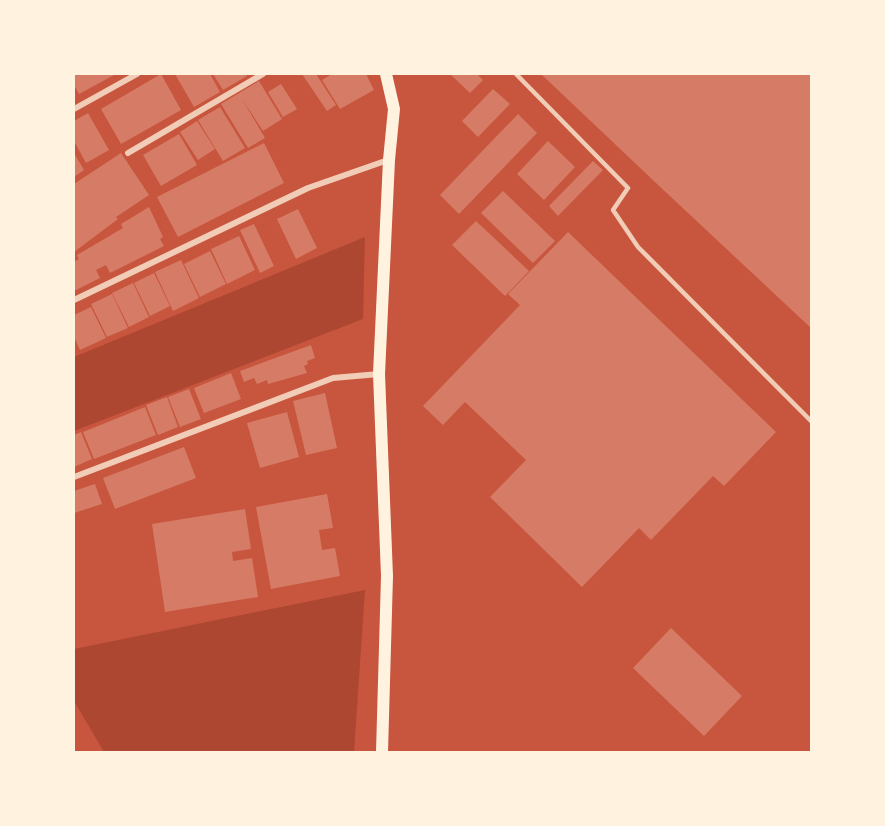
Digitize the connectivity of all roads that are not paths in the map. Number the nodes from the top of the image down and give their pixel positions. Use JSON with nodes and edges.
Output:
{"nodes":[{"id":1,"x":137,"y":74,"type":"edge"},
{"id":2,"x":263,"y":74,"type":"edge"},
{"id":3,"x":386,"y":74,"type":"edge"},
{"id":4,"x":516,"y":74,"type":"edge"},
{"id":5,"x":74,"y":109,"type":"edge"},
{"id":6,"x":128,"y":153,"type":"dead end"},
{"id":7,"x":389,"y":160,"type":"junction"},
{"id":8,"x":74,"y":300,"type":"edge"},
{"id":9,"x":379,"y":374,"type":"junction"},
{"id":10,"x":812,"y":422,"type":"edge"},
{"id":11,"x":74,"y":477,"type":"edge"},
{"id":12,"x":382,"y":753,"type":"edge"}],
"edges":[{"from":1,"to":5,"type":"street"},
{"from":2,"to":6,"type":"street"},
{"from":3,"to":7,"type":"main road"},
{"from":4,"to":10,"type":"lane"},
{"from":7,"to":8,"type":"street"},
{"from":7,"to":9,"type":"main road"},
{"from":9,"to":11,"type":"street"},
{"from":9,"to":12,"type":"main road"}]}
